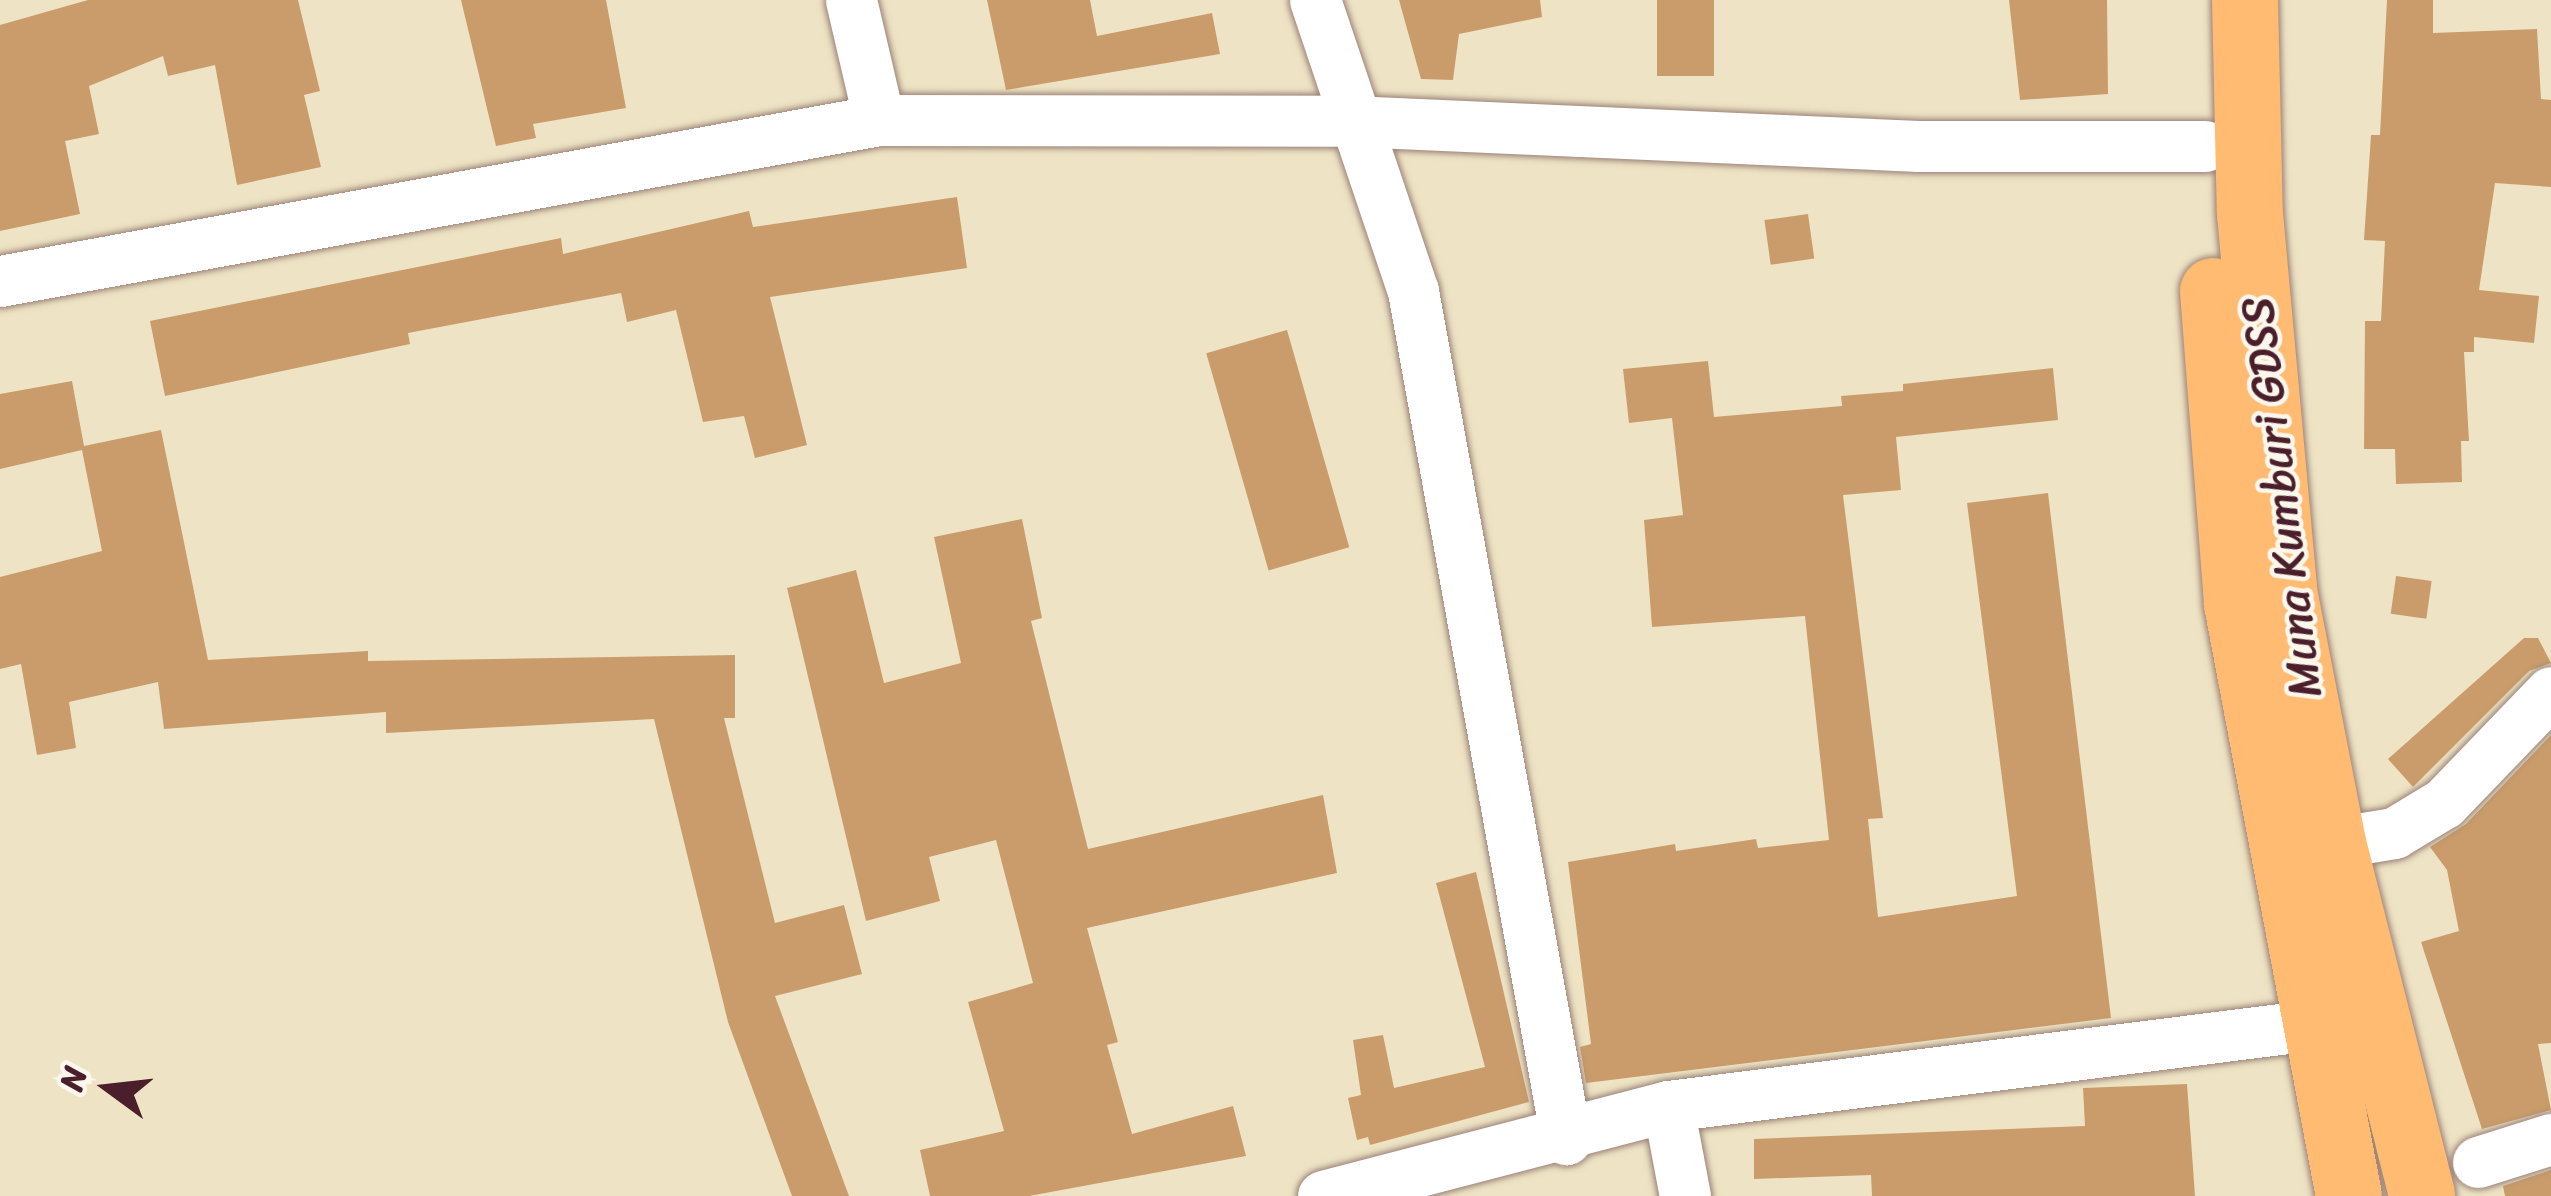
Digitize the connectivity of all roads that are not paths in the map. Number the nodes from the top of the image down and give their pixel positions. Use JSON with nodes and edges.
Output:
{"nodes":[{"id":1,"x":851,"y":0,"type":"edge"},
{"id":2,"x":1315,"y":0,"type":"edge"},
{"id":3,"x":2201,"y":0,"type":"edge"},
{"id":4,"x":2245,"y":0,"type":"edge"},
{"id":5,"x":879,"y":120,"type":"junction"},
{"id":6,"x":1352,"y":121,"type":"junction"},
{"id":7,"x":2205,"y":146,"type":"junction"},
{"id":8,"x":0,"y":281,"type":"edge"},
{"id":9,"x":2551,"y":692,"type":"edge"},
{"id":10,"x":2332,"y":843,"type":"junction"},
{"id":11,"x":2312,"y":1025,"type":"junction"},
{"id":12,"x":1668,"y":1106,"type":"junction"},
{"id":13,"x":1566,"y":1139,"type":"junction"},
{"id":14,"x":2551,"y":1139,"type":"edge"},
{"id":15,"x":2478,"y":1162,"type":"dead end"},
{"id":16,"x":1323,"y":1196,"type":"edge"},
{"id":17,"x":1685,"y":1196,"type":"edge"},
{"id":18,"x":2349,"y":1196,"type":"edge"},
{"id":19,"x":2369,"y":1196,"type":"edge"},
{"id":20,"x":2422,"y":1196,"type":"edge"}],
"edges":[{"from":1,"to":5,"type":"street"},
{"from":2,"to":6,"type":"street"},
{"from":3,"to":7,"type":"highway","name":"Muna Kumburi GDSS"},
{"from":4,"to":10,"type":"highway","name":"Muna Kumburi GDSS"},
{"from":5,"to":6,"type":"street"},
{"from":5,"to":8,"type":"street"},
{"from":6,"to":7,"type":"street"},
{"from":6,"to":13,"type":"street"},
{"from":7,"to":11,"type":"highway","name":"Muna Kumburi GDSS"},
{"from":9,"to":10,"type":"street"},
{"from":10,"to":20,"type":"highway","name":"Muna Kumburi GDSS"},
{"from":11,"to":12,"type":"street"},
{"from":11,"to":18,"type":"highway"},
{"from":11,"to":19,"type":"highway"},
{"from":12,"to":13,"type":"street"},
{"from":12,"to":17,"type":"street"},
{"from":13,"to":16,"type":"street"},
{"from":14,"to":15,"type":"street"}]}
